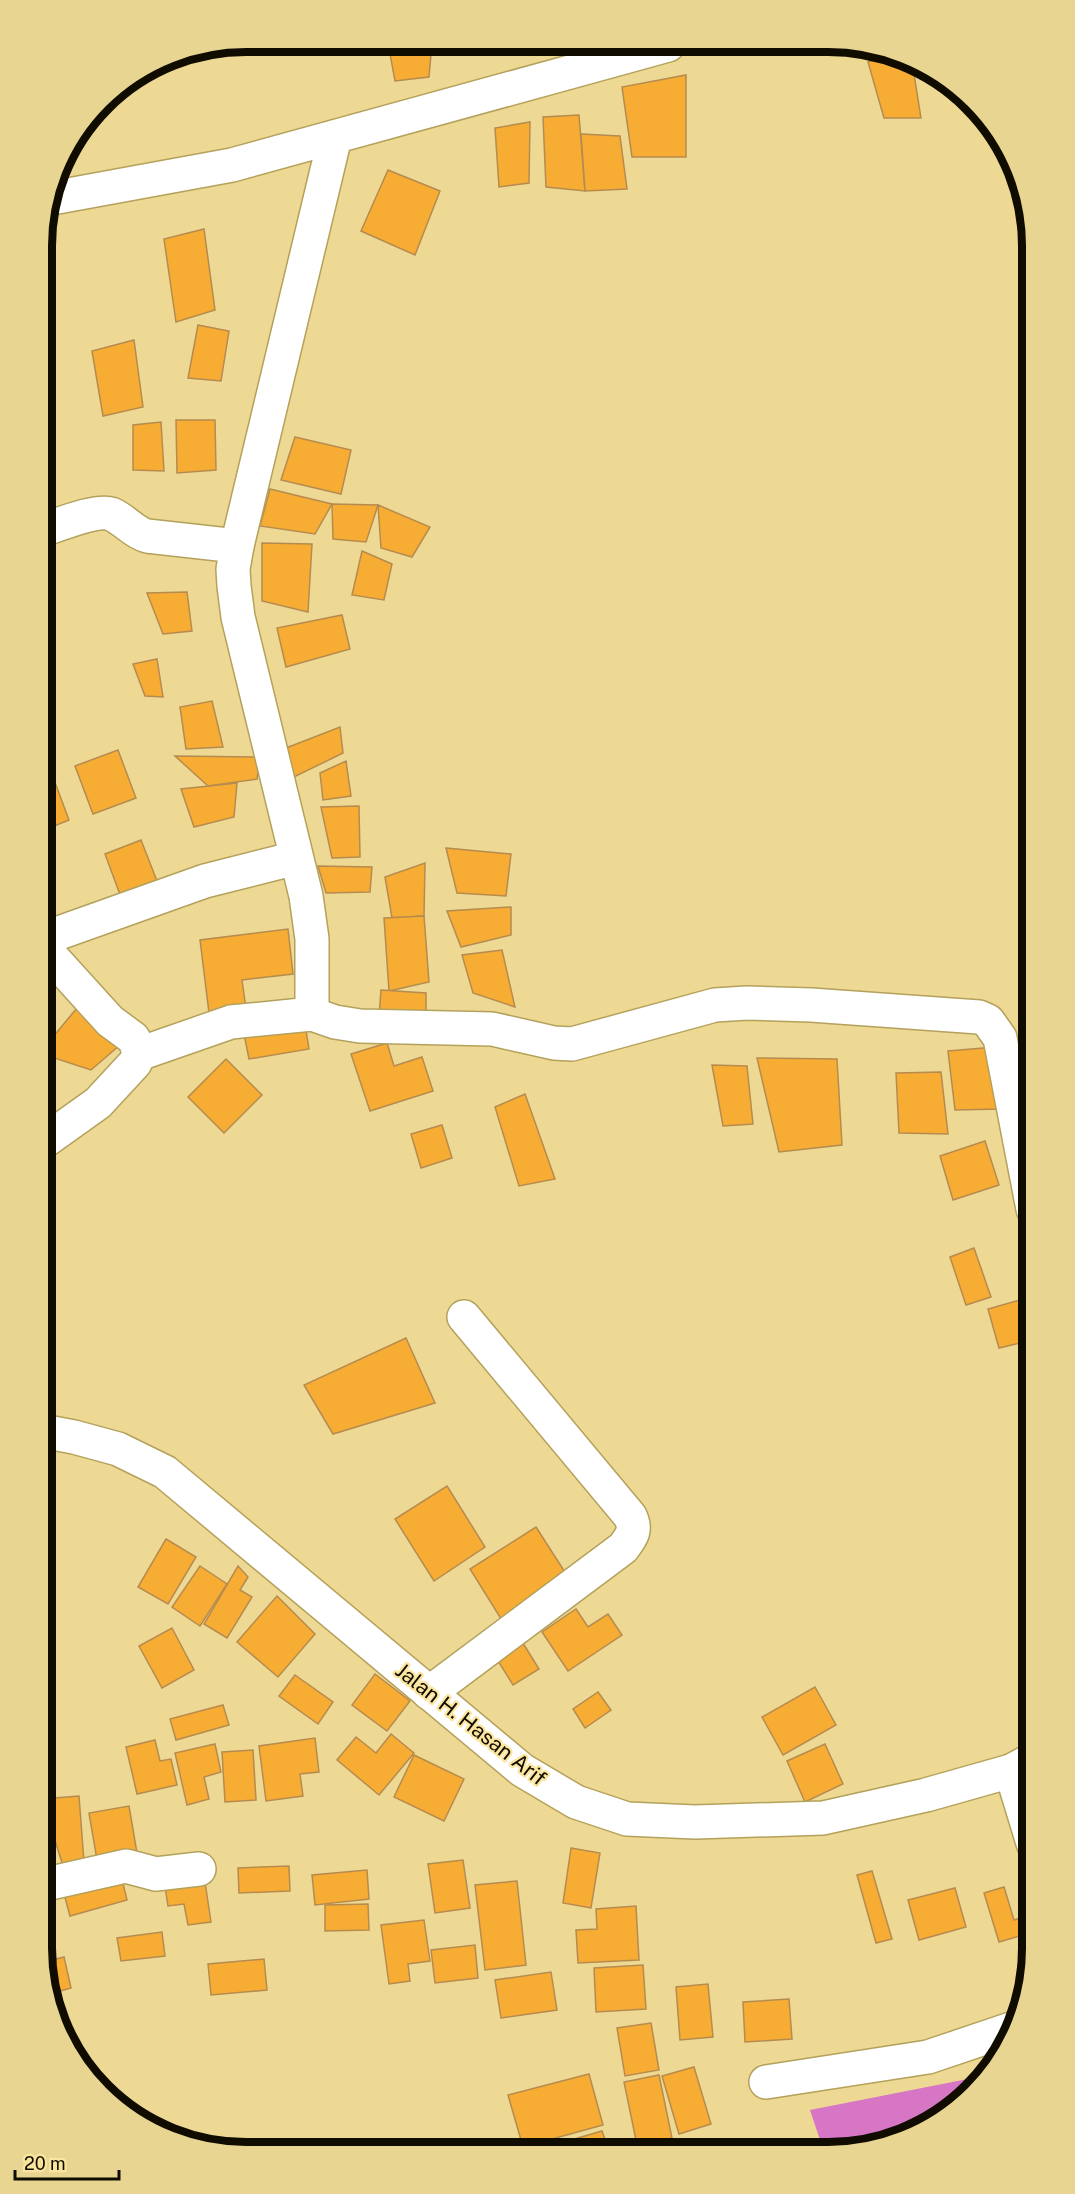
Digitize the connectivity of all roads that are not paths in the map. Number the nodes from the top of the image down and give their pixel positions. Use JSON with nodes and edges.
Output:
{"nodes":[{"id":1,"x":642,"y":52,"type":"edge"},
{"id":2,"x":335,"y":136,"type":"junction"},
{"id":3,"x":59,"y":197,"type":"edge"},
{"id":4,"x":53,"y":527,"type":"edge"},
{"id":5,"x":237,"y":546,"type":"junction"},
{"id":6,"x":296,"y":858,"type":"junction"},
{"id":7,"x":53,"y":935,"type":"edge"},
{"id":8,"x":53,"y":958,"type":"edge"},
{"id":9,"x":312,"y":1014,"type":"junction"},
{"id":10,"x":139,"y":1054,"type":"junction"},
{"id":11,"x":52,"y":1136,"type":"edge"},
{"id":12,"x":1022,"y":1152,"type":"edge"},
{"id":13,"x":464,"y":1317,"type":"dead end"},
{"id":14,"x":52,"y":1433,"type":"edge"},
{"id":15,"x":429,"y":1693,"type":"junction"},
{"id":16,"x":1022,"y":1765,"type":"edge"},
{"id":17,"x":199,"y":1869,"type":"dead end"},
{"id":18,"x":52,"y":1883,"type":"edge"},
{"id":19,"x":1003,"y":2032,"type":"edge"},
{"id":20,"x":766,"y":2082,"type":"dead end"}],
"edges":[{"from":1,"to":2,"type":"street"},
{"from":2,"to":3,"type":"street"},
{"from":2,"to":5,"type":"street"},
{"from":4,"to":5,"type":"street"},
{"from":5,"to":6,"type":"street"},
{"from":6,"to":7,"type":"street"},
{"from":6,"to":9,"type":"street"},
{"from":8,"to":10,"type":"street"},
{"from":9,"to":10,"type":"street"},
{"from":9,"to":12,"type":"street"},
{"from":10,"to":11,"type":"street"},
{"from":13,"to":15,"type":"street"},
{"from":14,"to":15,"type":"street","name":"Jalan H. Hasan Arif"},
{"from":15,"to":16,"type":"street","name":"Jalan H. Hasan Arif"},
{"from":17,"to":18,"type":"street"},
{"from":19,"to":20,"type":"street"}]}
